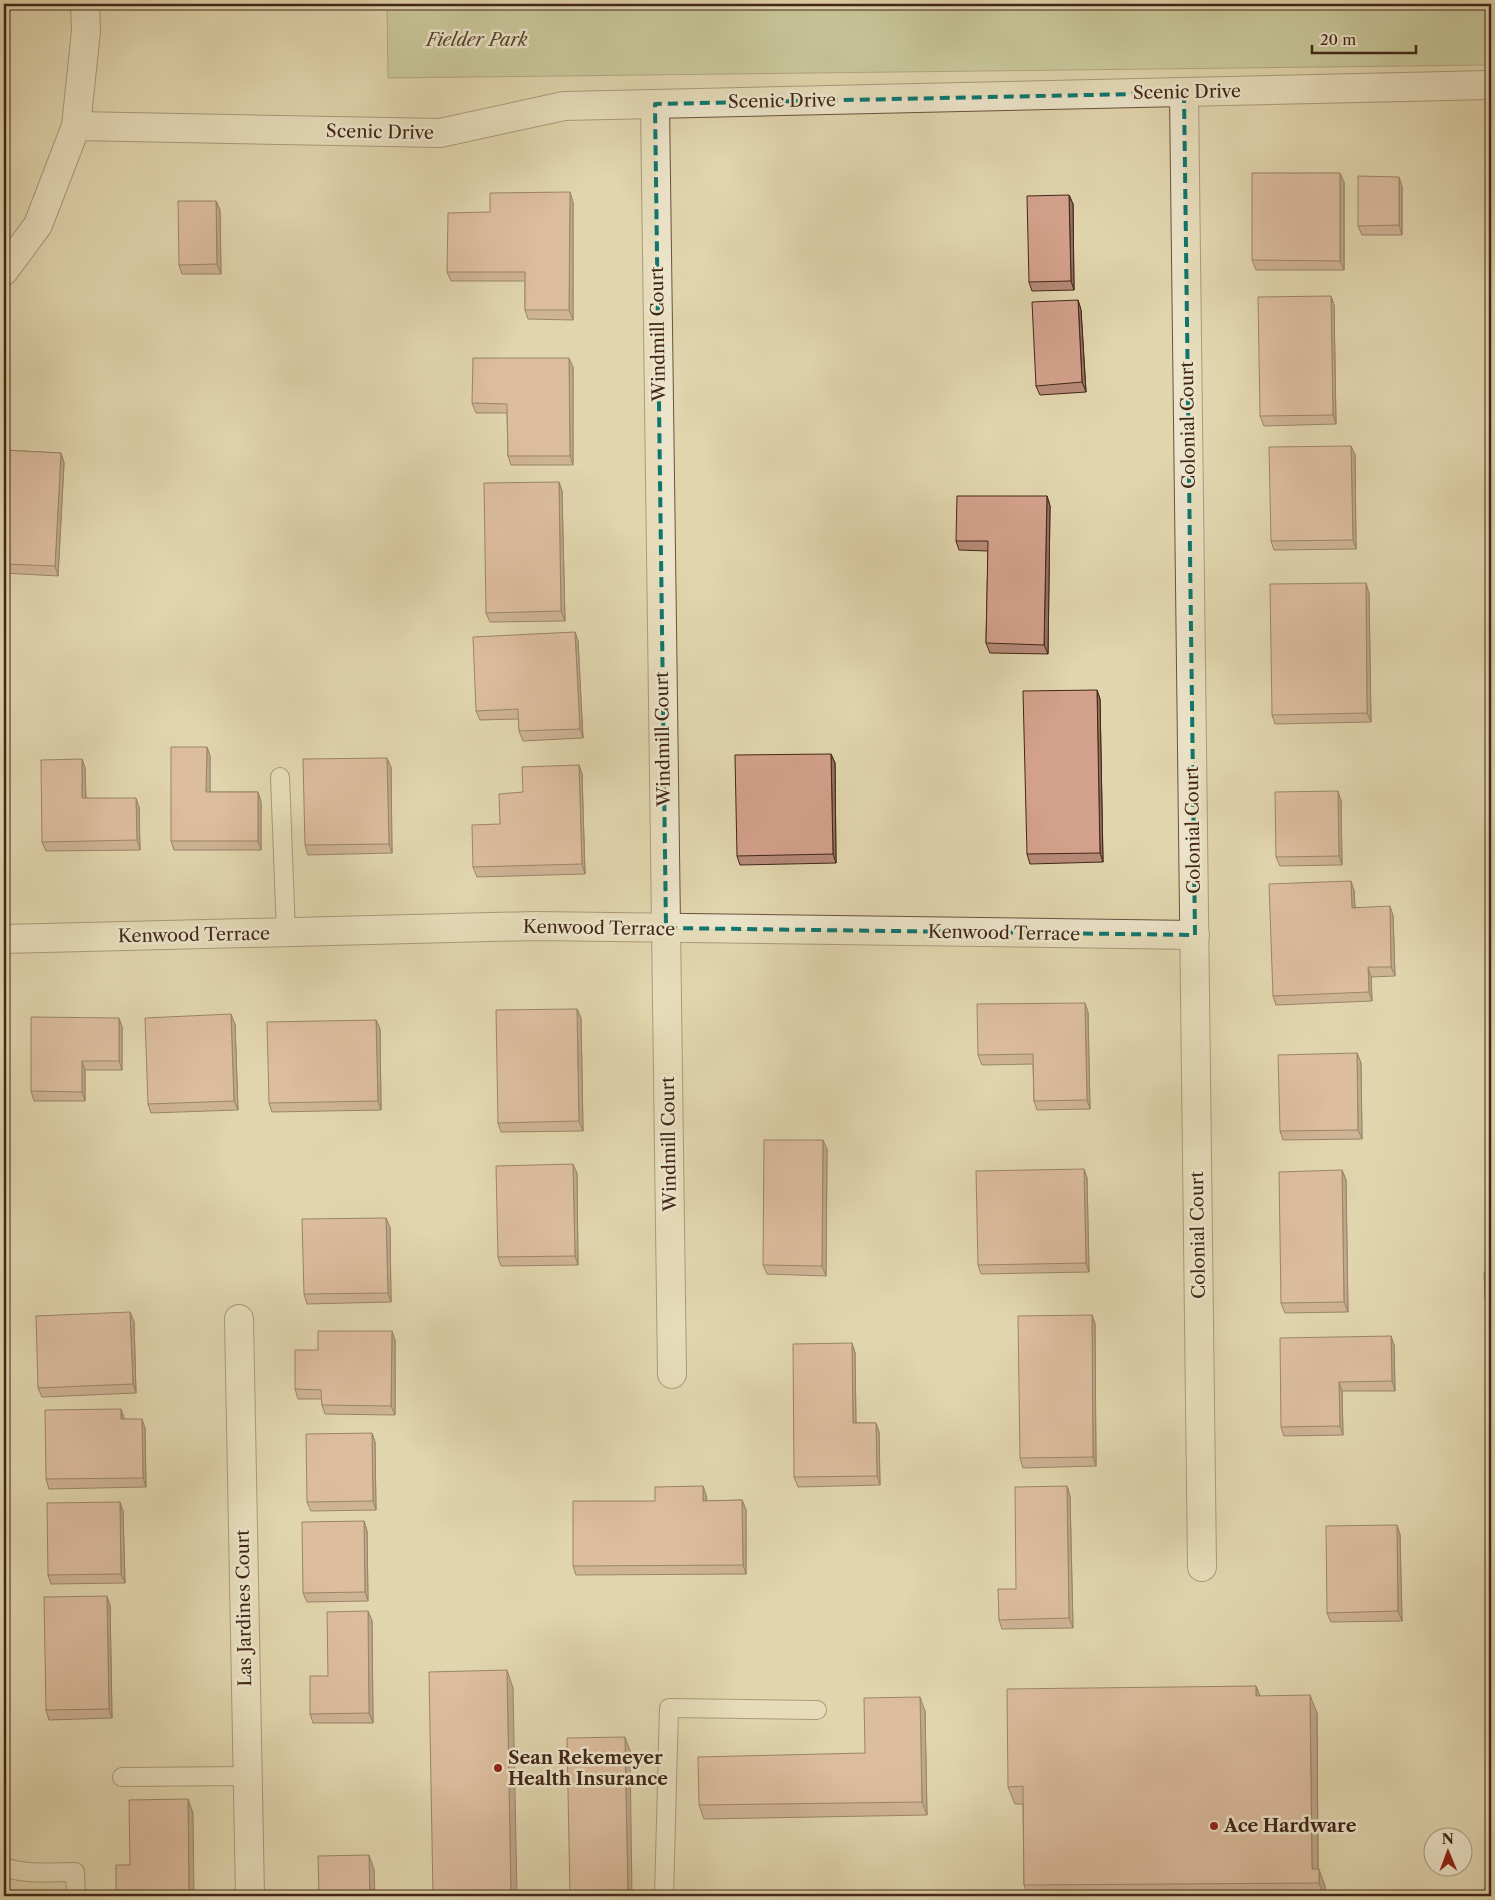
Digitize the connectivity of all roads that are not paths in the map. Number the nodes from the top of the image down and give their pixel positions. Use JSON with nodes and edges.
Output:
{"nodes":[{"id":1,"x":85,"y":4,"type":"edge"},
{"id":2,"x":1491,"y":85,"type":"edge"},
{"id":3,"x":1184,"y":93,"type":"junction"},
{"id":4,"x":655,"y":104,"type":"junction"},
{"id":5,"x":76,"y":126,"type":"junction"},
{"id":6,"x":4,"y":271,"type":"edge"},
{"id":7,"x":280,"y":776,"type":"dead end"},
{"id":8,"x":666,"y":928,"type":"junction"},
{"id":9,"x":286,"y":933,"type":"junction"},
{"id":10,"x":1194,"y":935,"type":"junction"},
{"id":11,"x":4,"y":939,"type":"edge"},
{"id":12,"x":239,"y":1319,"type":"dead end"},
{"id":13,"x":672,"y":1374,"type":"dead end"},
{"id":14,"x":1202,"y":1568,"type":"dead end"},
{"id":15,"x":817,"y":1710,"type":"dead end"},
{"id":16,"x":247,"y":1776,"type":"junction"},
{"id":17,"x":122,"y":1777,"type":"dead end"},
{"id":18,"x":4,"y":1867,"type":"edge"},
{"id":19,"x":76,"y":1896,"type":"edge"},
{"id":20,"x":250,"y":1896,"type":"edge"},
{"id":21,"x":664,"y":1896,"type":"edge"}],
"edges":[{"from":1,"to":5,"type":"street"},
{"from":2,"to":3,"type":"street","name":"Scenic Drive"},
{"from":3,"to":4,"type":"street","name":"Scenic Drive"},
{"from":3,"to":10,"type":"street","name":"Colonial Court"},
{"from":4,"to":5,"type":"street","name":"Scenic Drive"},
{"from":4,"to":8,"type":"street","name":"Windmill Court"},
{"from":5,"to":6,"type":"street"},
{"from":7,"to":9,"type":"lane"},
{"from":8,"to":9,"type":"street","name":"Kenwood Terrace"},
{"from":8,"to":10,"type":"street","name":"Kenwood Terrace"},
{"from":8,"to":13,"type":"street","name":"Windmill Court"},
{"from":9,"to":11,"type":"street","name":"Kenwood Terrace"},
{"from":10,"to":14,"type":"street","name":"Colonial Court"},
{"from":12,"to":16,"type":"street","name":"Las Jardines Court"},
{"from":15,"to":21,"type":"lane"},
{"from":16,"to":17,"type":"lane"},
{"from":16,"to":20,"type":"street","name":"Las Jardines Court"},
{"from":18,"to":19,"type":"lane"}]}
